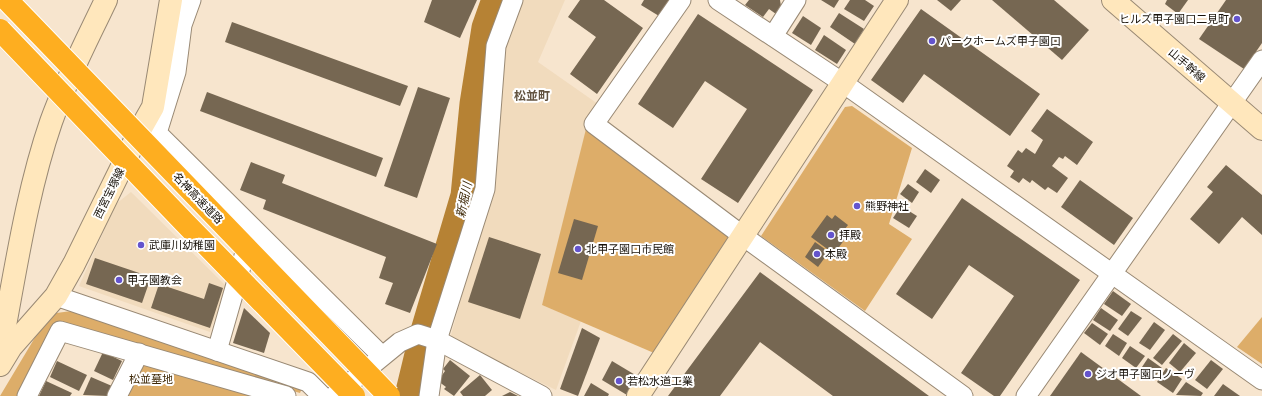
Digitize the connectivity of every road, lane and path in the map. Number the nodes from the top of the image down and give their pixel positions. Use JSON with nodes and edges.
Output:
{"nodes":[{"id":1,"x":7,"y":0,"type":"edge"},
{"id":2,"x":106,"y":0,"type":"edge"},
{"id":3,"x":171,"y":0,"type":"edge"},
{"id":4,"x":191,"y":0,"type":"edge"},
{"id":5,"x":513,"y":0,"type":"edge"},
{"id":6,"x":680,"y":0,"type":"edge"},
{"id":7,"x":718,"y":0,"type":"edge"},
{"id":8,"x":796,"y":0,"type":"edge"},
{"id":9,"x":897,"y":0,"type":"edge"},
{"id":10,"x":1113,"y":0,"type":"edge"},
{"id":11,"x":0,"y":30,"type":"edge"},
{"id":12,"x":772,"y":36,"type":"junction"},
{"id":13,"x":1262,"y":60,"type":"edge"},
{"id":14,"x":843,"y":83,"type":"junction"},
{"id":15,"x":1232,"y":103,"type":"junction"},
{"id":16,"x":1262,"y":129,"type":"edge"},
{"id":17,"x":252,"y":227,"type":"junction"},
{"id":18,"x":743,"y":236,"type":"junction"},
{"id":19,"x":1111,"y":273,"type":"junction"},
{"id":20,"x":56,"y":296,"type":"junction"},
{"id":21,"x":428,"y":337,"type":"junction"},
{"id":22,"x":0,"y":343,"type":"edge"},
{"id":23,"x":217,"y":351,"type":"junction"},
{"id":24,"x":139,"y":353,"type":"junction"},
{"id":25,"x":382,"y":356,"type":"junction"},
{"id":26,"x":0,"y":365,"type":"edge"},
{"id":27,"x":1262,"y":380,"type":"edge"},
{"id":28,"x":26,"y":396,"type":"edge"},
{"id":29,"x":117,"y":396,"type":"edge"},
{"id":30,"x":286,"y":396,"type":"edge"},
{"id":31,"x":322,"y":396,"type":"edge"},
{"id":32,"x":334,"y":396,"type":"edge"},
{"id":33,"x":354,"y":396,"type":"edge"},
{"id":34,"x":389,"y":396,"type":"edge"},
{"id":35,"x":429,"y":396,"type":"edge"},
{"id":36,"x":542,"y":396,"type":"edge"},
{"id":37,"x":638,"y":396,"type":"edge"},
{"id":38,"x":963,"y":396,"type":"edge"},
{"id":39,"x":1026,"y":396,"type":"edge"}],
"edges":[{"from":1,"to":34,"type":"highway","name":"名神高速道路","bridge":true},
{"from":2,"to":22,"type":"main road"},
{"from":3,"to":20,"type":"main road","name":"西宮宝塚線"},
{"from":4,"to":17,"type":"street"},
{"from":5,"to":21,"type":"street"},
{"from":6,"to":18,"type":"street"},
{"from":7,"to":12,"type":"street"},
{"from":8,"to":12,"type":"street"},
{"from":9,"to":14,"type":"main road"},
{"from":10,"to":15,"type":"main road","name":"山手幹線"},
{"from":11,"to":33,"type":"highway","bridge":true},
{"from":12,"to":14,"type":"street"},
{"from":13,"to":15,"type":"street"},
{"from":14,"to":18,"type":"main road"},
{"from":14,"to":19,"type":"street"},
{"from":15,"to":16,"type":"main road","name":"山手幹線"},
{"from":15,"to":19,"type":"street"},
{"from":17,"to":23,"type":"street"},
{"from":17,"to":25,"type":"street"},
{"from":18,"to":37,"type":"main road"},
{"from":18,"to":38,"type":"street"},
{"from":19,"to":27,"type":"street"},
{"from":19,"to":39,"type":"street"},
{"from":20,"to":23,"type":"street"},
{"from":20,"to":26,"type":"main road","name":"西宮宝塚線"},
{"from":21,"to":25,"type":"street"},
{"from":21,"to":35,"type":"street"},
{"from":21,"to":36,"type":"street"},
{"from":23,"to":31,"type":"street"},
{"from":24,"to":28,"type":"street"},
{"from":24,"to":29,"type":"street"},
{"from":24,"to":30,"type":"street"},
{"from":25,"to":32,"type":"street"}]}
